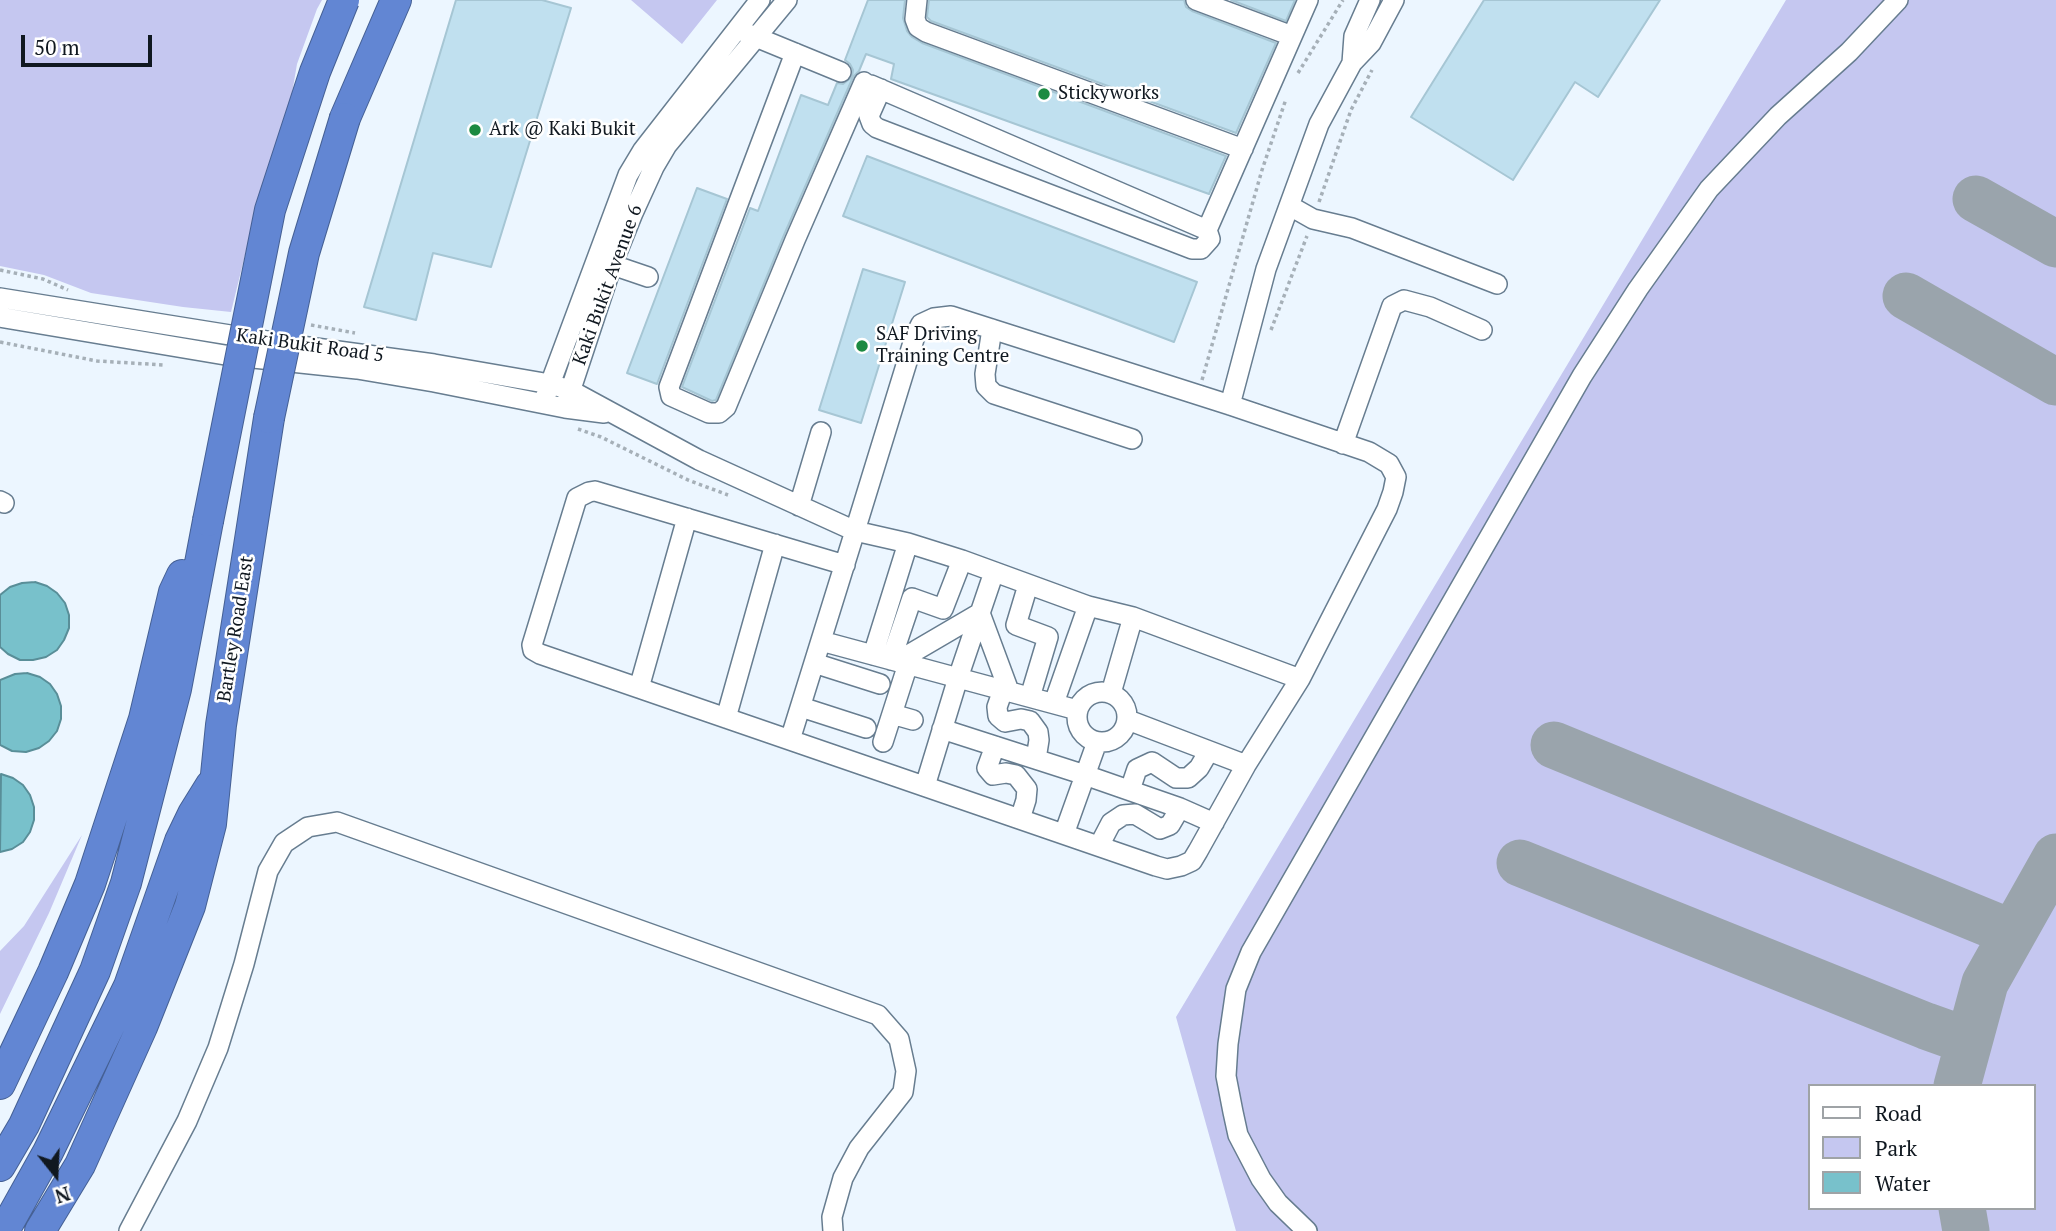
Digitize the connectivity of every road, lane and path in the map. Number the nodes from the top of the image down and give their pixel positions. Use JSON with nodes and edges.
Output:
{"nodes":[{"id":1,"x":344,"y":0,"type":"edge"},
{"id":2,"x":396,"y":0,"type":"edge"},
{"id":3,"x":760,"y":0,"type":"edge"},
{"id":4,"x":787,"y":0,"type":"edge"},
{"id":5,"x":917,"y":0,"type":"edge"},
{"id":6,"x":1196,"y":0,"type":"edge"},
{"id":7,"x":1308,"y":0,"type":"edge"},
{"id":8,"x":1343,"y":0,"type":"edge"},
{"id":9,"x":1370,"y":0,"type":"edge"},
{"id":10,"x":1394,"y":0,"type":"edge"},
{"id":11,"x":1898,"y":0,"type":"edge"},
{"id":12,"x":735,"y":30,"type":"junction"},
{"id":13,"x":1292,"y":36,"type":"junction"},
{"id":14,"x":757,"y":37,"type":"junction"},
{"id":15,"x":795,"y":53,"type":"junction"},
{"id":16,"x":1376,"y":62,"type":"dead end"},
{"id":17,"x":1352,"y":64,"type":"junction"},
{"id":18,"x":860,"y":80,"type":"junction"},
{"id":19,"x":1292,"y":82,"type":"dead end"},
{"id":20,"x":1288,"y":94,"type":"dead end"},
{"id":21,"x":1243,"y":149,"type":"junction"},
{"id":22,"x":1290,"y":206,"type":"junction"},
{"id":23,"x":1313,"y":219,"type":"junction"},
{"id":24,"x":1207,"y":230,"type":"junction"},
{"id":25,"x":604,"y":262,"type":"junction"},
{"id":26,"x":648,"y":276,"type":"dead end"},
{"id":27,"x":1497,"y":284,"type":"dead end"},
{"id":28,"x":0,"y":298,"type":"edge"},
{"id":29,"x":0,"y":317,"type":"edge"},
{"id":30,"x":992,"y":329,"type":"junction"},
{"id":31,"x":1482,"y":330,"type":"dead end"},
{"id":32,"x":1269,"y":333,"type":"dead end"},
{"id":33,"x":0,"y":342,"type":"edge"},
{"id":34,"x":173,"y":365,"type":"dead end"},
{"id":35,"x":550,"y":384,"type":"junction"},
{"id":36,"x":1198,"y":395,"type":"junction"},
{"id":37,"x":543,"y":403,"type":"junction"},
{"id":38,"x":1230,"y":405,"type":"junction"},
{"id":39,"x":567,"y":408,"type":"junction"},
{"id":40,"x":821,"y":432,"type":"dead end"},
{"id":41,"x":1132,"y":439,"type":"dead end"},
{"id":42,"x":1343,"y":444,"type":"junction"},
{"id":43,"x":729,"y":496,"type":"dead end"},
{"id":44,"x":799,"y":506,"type":"junction"},
{"id":45,"x":687,"y":519,"type":"junction"},
{"id":46,"x":208,"y":521,"type":"junction"},
{"id":47,"x":855,"y":531,"type":"junction"},
{"id":48,"x":908,"y":543,"type":"junction"},
{"id":49,"x":775,"y":544,"type":"junction"},
{"id":50,"x":962,"y":560,"type":"junction"},
{"id":51,"x":845,"y":565,"type":"junction"},
{"id":52,"x":995,"y":572,"type":"junction"},
{"id":53,"x":1028,"y":585,"type":"junction"},
{"id":54,"x":1088,"y":606,"type":"junction"},
{"id":55,"x":980,"y":613,"type":"junction"},
{"id":56,"x":1133,"y":617,"type":"junction"},
{"id":57,"x":821,"y":640,"type":"junction"},
{"id":58,"x":892,"y":660,"type":"junction"},
{"id":59,"x":814,"y":663,"type":"junction"},
{"id":60,"x":958,"y":677,"type":"junction"},
{"id":61,"x":1300,"y":680,"type":"junction"},
{"id":62,"x":639,"y":688,"type":"junction"},
{"id":63,"x":1006,"y":691,"type":"junction"},
{"id":64,"x":1111,"y":693,"type":"junction"},
{"id":65,"x":1030,"y":697,"type":"junction"},
{"id":66,"x":1054,"y":703,"type":"junction"},
{"id":67,"x":800,"y":707,"type":"junction"},
{"id":68,"x":1077,"y":710,"type":"junction"},
{"id":69,"x":892,"y":714,"type":"junction"},
{"id":70,"x":726,"y":718,"type":"junction"},
{"id":71,"x":913,"y":720,"type":"dead end"},
{"id":72,"x":1128,"y":720,"type":"junction"},
{"id":73,"x":942,"y":729,"type":"junction"},
{"id":74,"x":790,"y":740,"type":"junction"},
{"id":75,"x":883,"y":742,"type":"dead end"},
{"id":76,"x":1097,"y":742,"type":"junction"},
{"id":77,"x":995,"y":746,"type":"junction"},
{"id":78,"x":1209,"y":751,"type":"junction"},
{"id":79,"x":1036,"y":759,"type":"junction"},
{"id":80,"x":1246,"y":765,"type":"junction"},
{"id":81,"x":1085,"y":775,"type":"junction"},
{"id":82,"x":215,"y":778,"type":"junction"},
{"id":83,"x":925,"y":786,"type":"junction"},
{"id":84,"x":1130,"y":790,"type":"junction"},
{"id":85,"x":1180,"y":808,"type":"junction"},
{"id":86,"x":1020,"y":819,"type":"junction"},
{"id":87,"x":1214,"y":823,"type":"junction"},
{"id":88,"x":1064,"y":834,"type":"junction"},
{"id":89,"x":1099,"y":846,"type":"junction"},
{"id":90,"x":0,"y":1084,"type":"edge"},
{"id":91,"x":0,"y":1166,"type":"edge"},
{"id":92,"x":4,"y":1231,"type":"edge"},
{"id":93,"x":40,"y":1231,"type":"edge"},
{"id":94,"x":129,"y":1231,"type":"edge"},
{"id":95,"x":833,"y":1231,"type":"edge"},
{"id":96,"x":1307,"y":1231,"type":"edge"}],
"edges":[{"from":1,"to":46,"type":"highway","bridge":true},
{"from":2,"to":82,"type":"highway","name":"Bartley Road East","bridge":true},
{"from":3,"to":12,"type":"street","name":"Kaki Bukit Avenue 6"},
{"from":4,"to":14,"type":"street","name":"Kaki Bukit Avenue 6"},
{"from":5,"to":21,"type":"street"},
{"from":6,"to":13,"type":"street"},
{"from":7,"to":13,"type":"street"},
{"from":8,"to":19,"type":"path"},
{"from":9,"to":17,"type":"street"},
{"from":10,"to":17,"type":"street"},
{"from":11,"to":96,"type":"street"},
{"from":12,"to":14,"type":"street"},
{"from":12,"to":25,"type":"street","name":"Kaki Bukit Avenue 6"},
{"from":13,"to":21,"type":"street"},
{"from":14,"to":15,"type":"street"},
{"from":14,"to":25,"type":"street","name":"Kaki Bukit Avenue 6"},
{"from":15,"to":18,"type":"street"},
{"from":15,"to":18,"type":"street"},
{"from":16,"to":23,"type":"path"},
{"from":17,"to":22,"type":"street"},
{"from":18,"to":24,"type":"street"},
{"from":18,"to":24,"type":"street"},
{"from":20,"to":36,"type":"path"},
{"from":21,"to":24,"type":"street"},
{"from":22,"to":23,"type":"street"},
{"from":22,"to":38,"type":"street"},
{"from":23,"to":27,"type":"street"},
{"from":23,"to":32,"type":"path"},
{"from":25,"to":26,"type":"street"},
{"from":25,"to":35,"type":"street","name":"Kaki Bukit Avenue 6"},
{"from":25,"to":39,"type":"street","name":"Kaki Bukit Avenue 6"},
{"from":28,"to":35,"type":"street","name":"Kaki Bukit Road 5"},
{"from":29,"to":37,"type":"street","name":"Kaki Bukit Road 5"},
{"from":30,"to":36,"type":"street"},
{"from":30,"to":41,"type":"street"},
{"from":30,"to":47,"type":"street"},
{"from":31,"to":42,"type":"street"},
{"from":33,"to":34,"type":"path"},
{"from":35,"to":37,"type":"street","name":"Kaki Bukit Avenue 6"},
{"from":35,"to":39,"type":"street","name":"Kaki Bukit Road 5"},
{"from":36,"to":38,"type":"street"},
{"from":37,"to":39,"type":"street","name":"Kaki Bukit Road 5"},
{"from":38,"to":42,"type":"street"},
{"from":39,"to":43,"type":"path"},
{"from":39,"to":44,"type":"street","name":"Kaki Bukit Road 5"},
{"from":40,"to":44,"type":"street"},
{"from":42,"to":61,"type":"street"},
{"from":44,"to":47,"type":"street","name":"Kaki Bukit Road 5"},
{"from":45,"to":49,"type":"street"},
{"from":45,"to":62,"type":"street"},
{"from":45,"to":62,"type":"street"},
{"from":46,"to":90,"type":"highway"},
{"from":46,"to":91,"type":"highway"},
{"from":47,"to":48,"type":"street","name":"Kaki Bukit Road 5"},
{"from":47,"to":51,"type":"street"},
{"from":48,"to":50,"type":"street","name":"Kaki Bukit Road 5"},
{"from":48,"to":58,"type":"street"},
{"from":49,"to":51,"type":"street"},
{"from":49,"to":70,"type":"street"},
{"from":50,"to":52,"type":"street","name":"Kaki Bukit Road 5"},
{"from":50,"to":58,"type":"street"},
{"from":51,"to":57,"type":"street"},
{"from":52,"to":53,"type":"street","name":"Kaki Bukit Road 5"},
{"from":52,"to":55,"type":"street"},
{"from":53,"to":54,"type":"street","name":"Kaki Bukit Road 5"},
{"from":53,"to":65,"type":"street"},
{"from":54,"to":56,"type":"street","name":"Kaki Bukit Road 5"},
{"from":54,"to":66,"type":"street"},
{"from":55,"to":58,"type":"street"},
{"from":55,"to":60,"type":"street"},
{"from":55,"to":63,"type":"street"},
{"from":56,"to":61,"type":"street","name":"Kaki Bukit Road 5"},
{"from":56,"to":64,"type":"street"},
{"from":57,"to":58,"type":"street"},
{"from":57,"to":59,"type":"street"},
{"from":58,"to":60,"type":"street"},
{"from":58,"to":69,"type":"street"},
{"from":59,"to":67,"type":"street"},
{"from":59,"to":67,"type":"street"},
{"from":60,"to":63,"type":"street"},
{"from":60,"to":73,"type":"street"},
{"from":61,"to":80,"type":"street"},
{"from":62,"to":70,"type":"street"},
{"from":63,"to":65,"type":"street"},
{"from":63,"to":79,"type":"street"},
{"from":64,"to":68,"type":"street"},
{"from":64,"to":72,"type":"street"},
{"from":65,"to":66,"type":"street"},
{"from":66,"to":68,"type":"street"},
{"from":67,"to":74,"type":"street"},
{"from":68,"to":76,"type":"street"},
{"from":69,"to":71,"type":"street"},
{"from":69,"to":75,"type":"street"},
{"from":70,"to":74,"type":"street"},
{"from":72,"to":76,"type":"street"},
{"from":72,"to":78,"type":"street"},
{"from":73,"to":77,"type":"street"},
{"from":73,"to":83,"type":"street"},
{"from":74,"to":83,"type":"street"},
{"from":76,"to":81,"type":"street"},
{"from":77,"to":79,"type":"street"},
{"from":77,"to":86,"type":"street"},
{"from":78,"to":80,"type":"street"},
{"from":78,"to":84,"type":"street"},
{"from":79,"to":81,"type":"street"},
{"from":80,"to":87,"type":"street"},
{"from":81,"to":84,"type":"street"},
{"from":81,"to":88,"type":"street"},
{"from":82,"to":92,"type":"highway","name":"Bartley Road East"},
{"from":82,"to":93,"type":"highway"},
{"from":83,"to":86,"type":"street"},
{"from":84,"to":85,"type":"street"},
{"from":85,"to":87,"type":"street"},
{"from":85,"to":89,"type":"street"},
{"from":86,"to":88,"type":"street"},
{"from":87,"to":89,"type":"street"},
{"from":88,"to":89,"type":"street"},
{"from":94,"to":95,"type":"street"}]}
